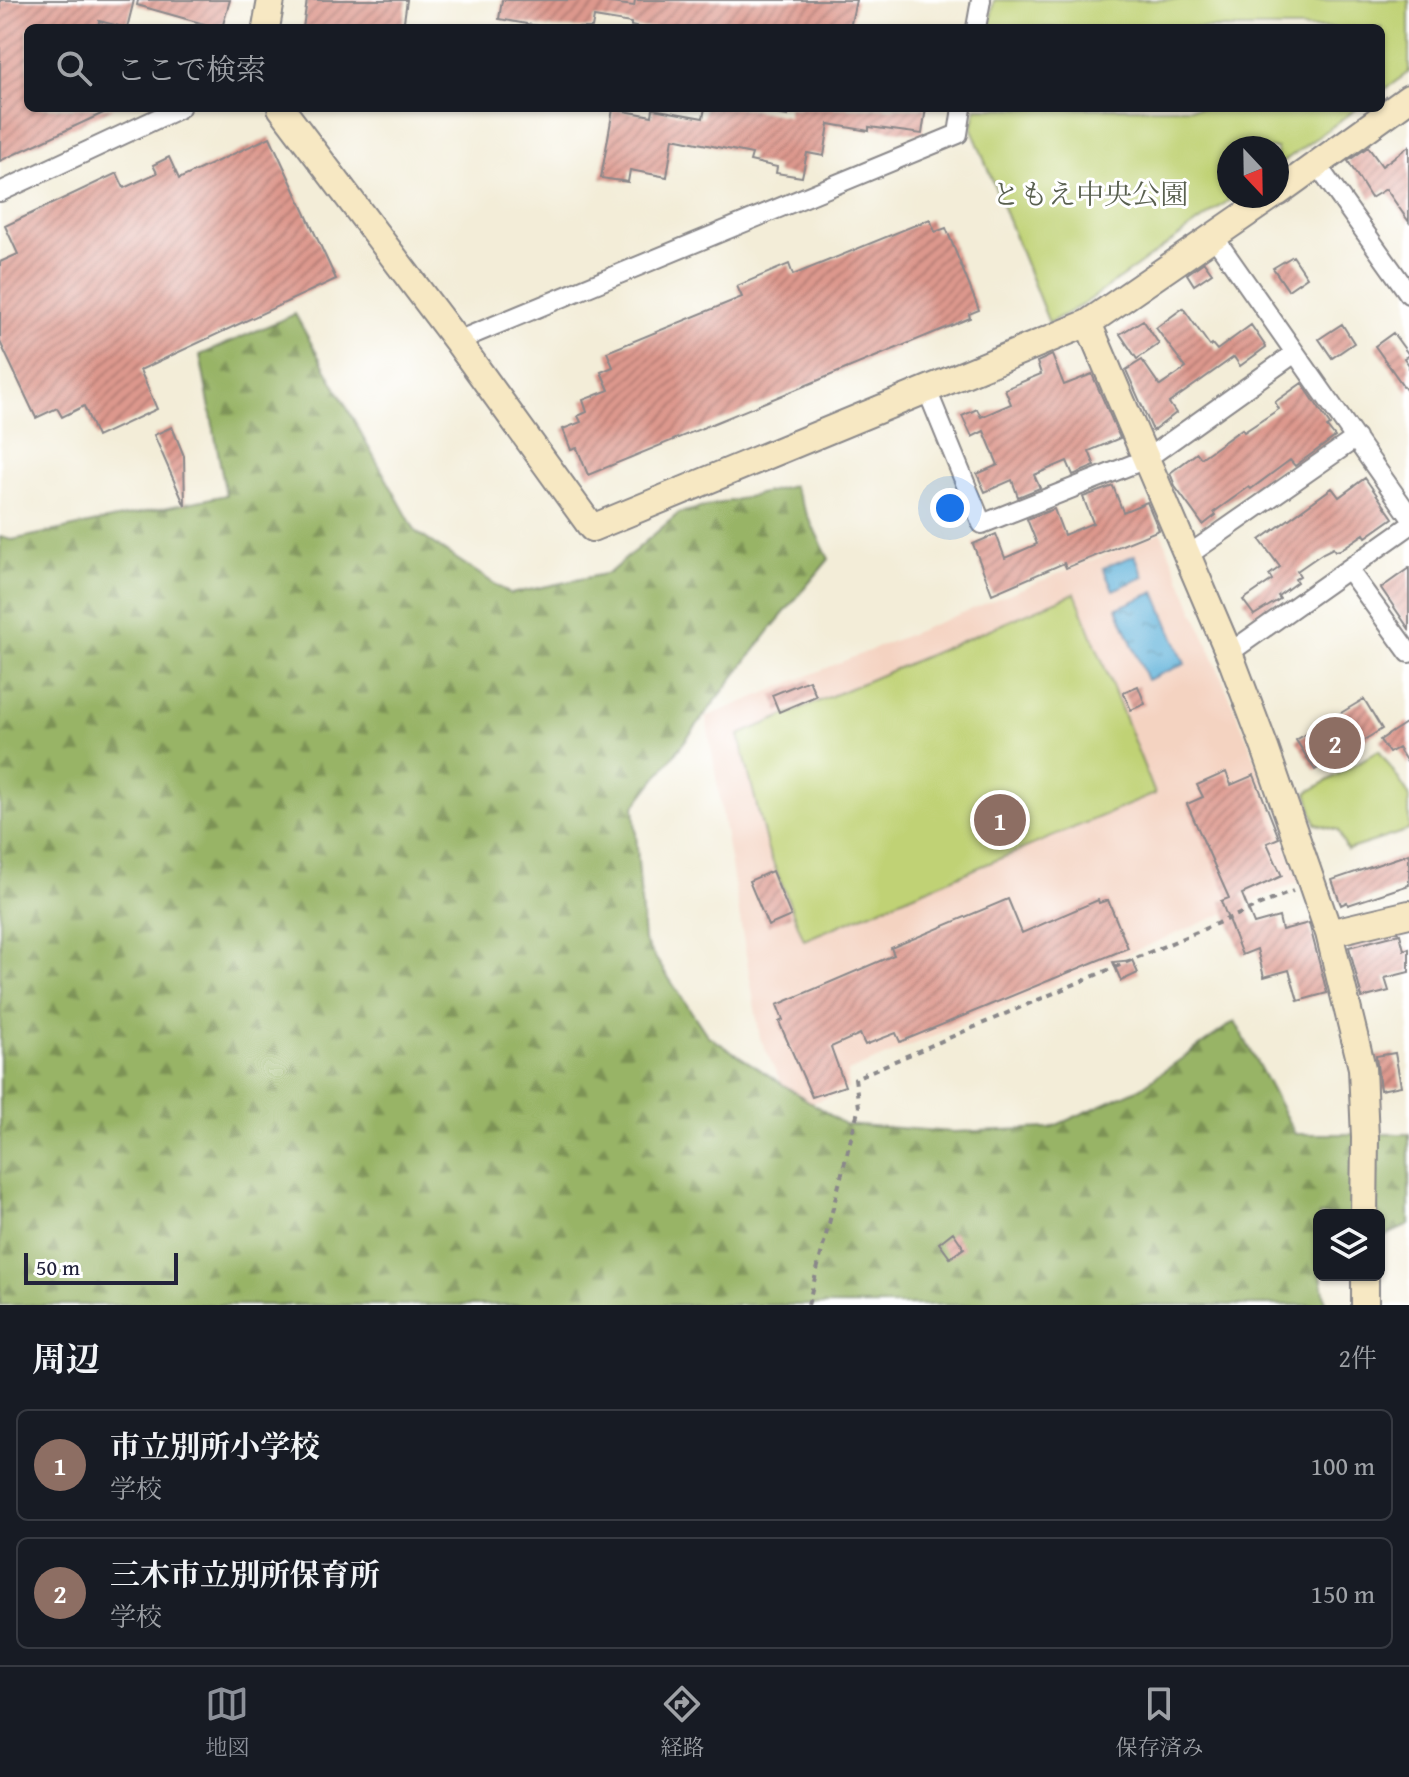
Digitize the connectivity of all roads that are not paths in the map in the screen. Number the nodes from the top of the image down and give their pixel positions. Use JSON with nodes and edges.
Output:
{"nodes":[{"id":1,"x":271,"y":0,"type":"edge"},
{"id":2,"x":981,"y":0,"type":"edge"},
{"id":3,"x":267,"y":24,"type":"edge"},
{"id":4,"x":977,"y":24,"type":"edge"},
{"id":5,"x":1409,"y":98,"type":"edge"},
{"id":6,"x":171,"y":112,"type":"edge"},
{"id":7,"x":284,"y":112,"type":"edge"},
{"id":8,"x":961,"y":112,"type":"edge"},
{"id":9,"x":1317,"y":165,"type":"junction"},
{"id":10,"x":1289,"y":184,"type":"edge"},
{"id":11,"x":0,"y":192,"type":"edge"},
{"id":12,"x":1255,"y":208,"type":"edge"},
{"id":13,"x":1214,"y":237,"type":"junction"},
{"id":14,"x":1409,"y":294,"type":"edge"},
{"id":15,"x":1088,"y":323,"type":"junction"},
{"id":16,"x":457,"y":341,"type":"junction"},
{"id":17,"x":1295,"y":353,"type":"junction"},
{"id":18,"x":927,"y":390,"type":"junction"},
{"id":19,"x":1356,"y":438,"type":"junction"},
{"id":20,"x":1146,"y":459,"type":"junction"},
{"id":21,"x":1409,"y":515,"type":"edge"},
{"id":22,"x":1405,"y":536,"type":"edge"},
{"id":23,"x":1187,"y":556,"type":"junction"},
{"id":24,"x":1348,"y":569,"type":"junction"},
{"id":25,"x":1229,"y":653,"type":"junction"},
{"id":26,"x":1409,"y":653,"type":"edge"},
{"id":27,"x":1409,"y":914,"type":"edge"},
{"id":28,"x":1329,"y":933,"type":"junction"},
{"id":29,"x":1364,"y":1209,"type":"edge"},
{"id":30,"x":1365,"y":1281,"type":"edge"},
{"id":31,"x":1365,"y":1305,"type":"edge"}],
"edges":[{"from":1,"to":3,"type":"street"},
{"from":2,"to":4,"type":"street"},
{"from":5,"to":9,"type":"street"},
{"from":6,"to":11,"type":"street"},
{"from":7,"to":16,"type":"street"},
{"from":8,"to":16,"type":"street"},
{"from":9,"to":10,"type":"street"},
{"from":9,"to":14,"type":"street"},
{"from":12,"to":13,"type":"street"},
{"from":13,"to":15,"type":"street"},
{"from":13,"to":17,"type":"street"},
{"from":15,"to":18,"type":"street"},
{"from":15,"to":20,"type":"street"},
{"from":16,"to":18,"type":"street"},
{"from":17,"to":19,"type":"street"},
{"from":17,"to":20,"type":"street"},
{"from":18,"to":20,"type":"street"},
{"from":19,"to":21,"type":"street"},
{"from":19,"to":23,"type":"street"},
{"from":20,"to":23,"type":"street"},
{"from":22,"to":24,"type":"street"},
{"from":23,"to":25,"type":"street"},
{"from":24,"to":25,"type":"street"},
{"from":24,"to":26,"type":"street"},
{"from":25,"to":28,"type":"street"},
{"from":27,"to":28,"type":"street"},
{"from":28,"to":29,"type":"street"},
{"from":30,"to":31,"type":"street"}]}
